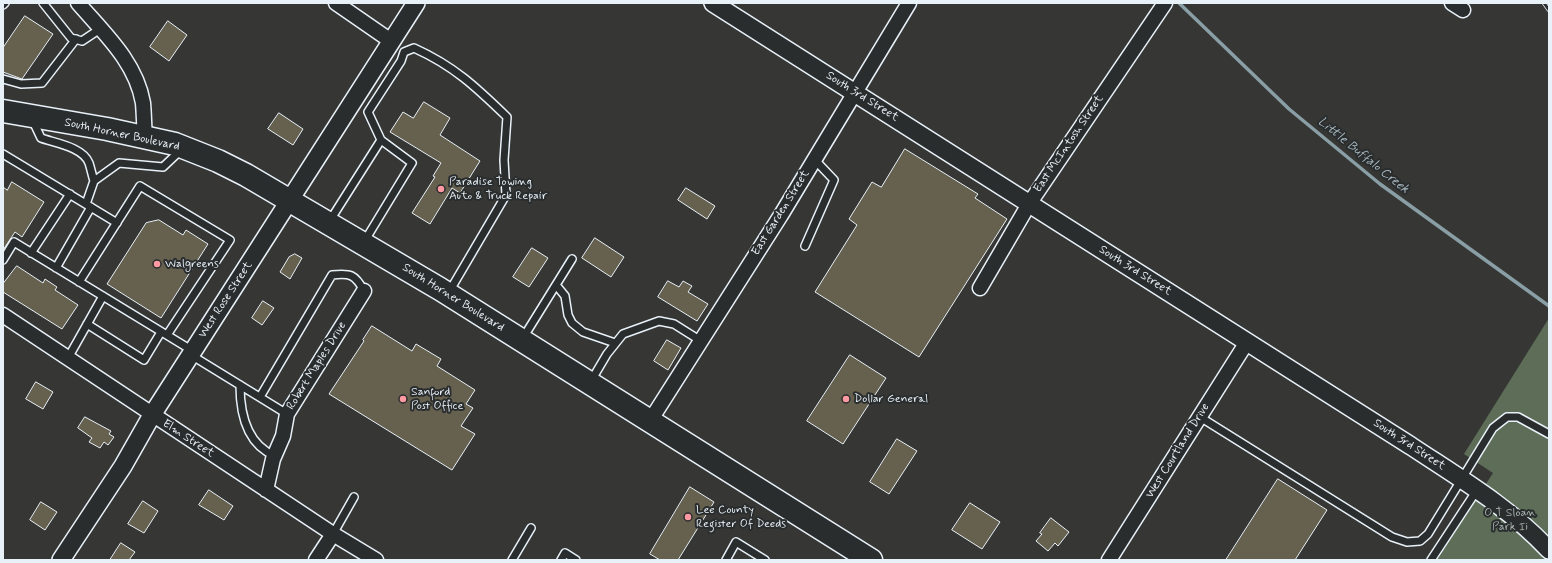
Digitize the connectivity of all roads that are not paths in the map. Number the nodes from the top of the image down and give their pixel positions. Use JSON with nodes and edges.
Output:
{"nodes":[{"id":1,"x":5,"y":3,"type":"edge"},
{"id":2,"x":43,"y":3,"type":"edge"},
{"id":3,"x":78,"y":3,"type":"edge"},
{"id":4,"x":336,"y":3,"type":"edge"},
{"id":5,"x":416,"y":3,"type":"edge"},
{"id":6,"x":713,"y":3,"type":"edge"},
{"id":7,"x":909,"y":3,"type":"edge"},
{"id":8,"x":1165,"y":3,"type":"edge"},
{"id":9,"x":3,"y":6,"type":"edge"},
{"id":10,"x":100,"y":29,"type":"junction"},
{"id":11,"x":76,"y":39,"type":"junction"},
{"id":12,"x":391,"y":41,"type":"junction"},
{"id":13,"x":404,"y":52,"type":"junction"},
{"id":14,"x":3,"y":79,"type":"edge"},
{"id":15,"x":855,"y":93,"type":"junction"},
{"id":16,"x":3,"y":111,"type":"edge"},
{"id":17,"x":30,"y":116,"type":"junction"},
{"id":18,"x":145,"y":137,"type":"junction"},
{"id":19,"x":381,"y":140,"type":"junction"},
{"id":20,"x":184,"y":148,"type":"junction"},
{"id":21,"x":3,"y":154,"type":"edge"},
{"id":22,"x":815,"y":160,"type":"junction"},
{"id":23,"x":94,"y":181,"type":"junction"},
{"id":24,"x":70,"y":194,"type":"junction"},
{"id":25,"x":290,"y":200,"type":"junction"},
{"id":26,"x":1029,"y":204,"type":"junction"},
{"id":27,"x":89,"y":206,"type":"junction"},
{"id":28,"x":117,"y":223,"type":"junction"},
{"id":29,"x":329,"y":223,"type":"junction"},
{"id":30,"x":363,"y":243,"type":"junction"},
{"id":31,"x":805,"y":246,"type":"dead end"},
{"id":32,"x":31,"y":253,"type":"junction"},
{"id":33,"x":572,"y":259,"type":"dead end"},
{"id":34,"x":3,"y":260,"type":"edge"},
{"id":35,"x":56,"y":268,"type":"junction"},
{"id":36,"x":79,"y":282,"type":"junction"},
{"id":37,"x":556,"y":285,"type":"junction"},
{"id":38,"x":980,"y":288,"type":"dead end"},
{"id":39,"x":364,"y":290,"type":"joint"},
{"id":40,"x":448,"y":293,"type":"junction"},
{"id":41,"x":103,"y":296,"type":"junction"},
{"id":42,"x":3,"y":315,"type":"edge"},
{"id":43,"x":87,"y":324,"type":"junction"},
{"id":44,"x":164,"y":333,"type":"junction"},
{"id":45,"x":522,"y":340,"type":"junction"},
{"id":46,"x":701,"y":341,"type":"junction"},
{"id":47,"x":1247,"y":342,"type":"junction"},
{"id":48,"x":615,"y":343,"type":"junction"},
{"id":49,"x":192,"y":353,"type":"junction"},
{"id":50,"x":68,"y":358,"type":"junction"},
{"id":51,"x":590,"y":383,"type":"junction"},
{"id":52,"x":240,"y":385,"type":"junction"},
{"id":53,"x":260,"y":397,"type":"junction"},
{"id":54,"x":287,"y":414,"type":"junction"},
{"id":55,"x":152,"y":415,"type":"junction"},
{"id":56,"x":1200,"y":417,"type":"junction"},
{"id":57,"x":650,"y":421,"type":"junction"},
{"id":58,"x":1549,"y":434,"type":"edge"},
{"id":59,"x":275,"y":456,"type":"junction"},
{"id":60,"x":1462,"y":479,"type":"junction"},
{"id":61,"x":266,"y":490,"type":"junction"},
{"id":62,"x":1477,"y":490,"type":"junction"},
{"id":63,"x":354,"y":497,"type":"dead end"},
{"id":64,"x":531,"y":528,"type":"dead end"},
{"id":65,"x":333,"y":534,"type":"junction"},
{"id":66,"x":1549,"y":550,"type":"edge"},
{"id":67,"x":61,"y":560,"type":"edge"},
{"id":68,"x":316,"y":560,"type":"edge"},
{"id":69,"x":376,"y":560,"type":"edge"},
{"id":70,"x":512,"y":560,"type":"edge"},
{"id":71,"x":561,"y":560,"type":"edge"},
{"id":72,"x":576,"y":560,"type":"edge"},
{"id":73,"x":726,"y":560,"type":"edge"},
{"id":74,"x":765,"y":560,"type":"edge"},
{"id":75,"x":871,"y":560,"type":"edge"},
{"id":76,"x":1109,"y":560,"type":"edge"},
{"id":77,"x":1431,"y":560,"type":"edge"}],
"edges":[{"from":1,"to":9,"type":"lane"},
{"from":2,"to":11,"type":"lane"},
{"from":3,"to":10,"type":"street"},
{"from":4,"to":12,"type":"street"},
{"from":5,"to":12,"type":"street","name":"West Rose Street"},
{"from":6,"to":15,"type":"street","name":"South 3rd Street"},
{"from":7,"to":15,"type":"street","name":"East Garden Street"},
{"from":8,"to":26,"type":"street","name":"East McIntosh Street"},
{"from":10,"to":11,"type":"lane"},
{"from":10,"to":18,"type":"street"},
{"from":11,"to":14,"type":"lane"},
{"from":12,"to":13,"type":"lane"},
{"from":12,"to":25,"type":"street","name":"West Rose Street"},
{"from":13,"to":19,"type":"lane"},
{"from":13,"to":40,"type":"lane"},
{"from":15,"to":22,"type":"street","name":"East Garden Street"},
{"from":15,"to":26,"type":"street","name":"South 3rd Street"},
{"from":16,"to":17,"type":"main road","name":"South Horner Boulevard"},
{"from":17,"to":18,"type":"main road","name":"South Horner Boulevard"},
{"from":17,"to":23,"type":"lane"},
{"from":18,"to":20,"type":"main road","name":"South Horner Boulevard"},
{"from":19,"to":29,"type":"lane"},
{"from":19,"to":30,"type":"lane"},
{"from":20,"to":23,"type":"lane"},
{"from":20,"to":25,"type":"main road","name":"South Horner Boulevard"},
{"from":21,"to":24,"type":"lane"},
{"from":22,"to":31,"type":"lane"},
{"from":22,"to":46,"type":"street","name":"East Garden Street"},
{"from":23,"to":27,"type":"lane"},
{"from":24,"to":27,"type":"lane"},
{"from":24,"to":32,"type":"lane"},
{"from":25,"to":29,"type":"main road","name":"South Horner Boulevard"},
{"from":25,"to":49,"type":"street","name":"West Rose Street"},
{"from":26,"to":38,"type":"street","name":"East McIntosh Street"},
{"from":26,"to":47,"type":"street","name":"South 3rd Street"},
{"from":27,"to":28,"type":"lane"},
{"from":27,"to":35,"type":"lane"},
{"from":28,"to":36,"type":"lane"},
{"from":28,"to":44,"type":"lane"},
{"from":29,"to":30,"type":"main road","name":"South Horner Boulevard"},
{"from":30,"to":40,"type":"main road","name":"South Horner Boulevard"},
{"from":32,"to":34,"type":"lane"},
{"from":32,"to":35,"type":"lane"},
{"from":33,"to":37,"type":"lane"},
{"from":35,"to":36,"type":"lane"},
{"from":36,"to":41,"type":"lane"},
{"from":37,"to":45,"type":"lane"},
{"from":37,"to":48,"type":"lane"},
{"from":39,"to":53,"type":"lane"},
{"from":39,"to":54,"type":"street","name":"Robert Maples Drive"},
{"from":40,"to":45,"type":"main road","name":"South Horner Boulevard"},
{"from":41,"to":43,"type":"lane"},
{"from":41,"to":44,"type":"lane"},
{"from":42,"to":50,"type":"street","name":"Elm Street"},
{"from":43,"to":44,"type":"lane"},
{"from":43,"to":50,"type":"lane"},
{"from":44,"to":49,"type":"lane"},
{"from":45,"to":51,"type":"main road","name":"South Horner Boulevard"},
{"from":46,"to":48,"type":"lane"},
{"from":46,"to":57,"type":"street","name":"East Garden Street"},
{"from":47,"to":56,"type":"street","name":"West Courtland Drive"},
{"from":47,"to":60,"type":"street","name":"South 3rd Street"},
{"from":48,"to":51,"type":"lane"},
{"from":49,"to":52,"type":"lane"},
{"from":49,"to":55,"type":"street","name":"West Rose Street"},
{"from":50,"to":55,"type":"street","name":"Elm Street"},
{"from":51,"to":57,"type":"main road","name":"South Horner Boulevard"},
{"from":52,"to":53,"type":"lane"},
{"from":52,"to":59,"type":"lane"},
{"from":53,"to":54,"type":"lane"},
{"from":54,"to":59,"type":"street","name":"Robert Maples Drive"},
{"from":55,"to":61,"type":"street","name":"Elm Street"},
{"from":55,"to":67,"type":"street","name":"West Rose Street"},
{"from":56,"to":60,"type":"lane"},
{"from":56,"to":76,"type":"street","name":"West Courtland Drive"},
{"from":57,"to":75,"type":"main road","name":"South Horner Boulevard"},
{"from":58,"to":60,"type":"lane"},
{"from":59,"to":61,"type":"street","name":"Robert Maples Drive"},
{"from":60,"to":62,"type":"street","name":"South 3rd Street"},
{"from":61,"to":65,"type":"street","name":"Elm Street"},
{"from":62,"to":66,"type":"street","name":"South 3rd Street"},
{"from":62,"to":77,"type":"lane"},
{"from":63,"to":65,"type":"lane"},
{"from":64,"to":70,"type":"lane"},
{"from":65,"to":68,"type":"street"},
{"from":65,"to":69,"type":"street","name":"Elm Street"},
{"from":71,"to":72,"type":"lane"},
{"from":73,"to":74,"type":"lane"}]}
